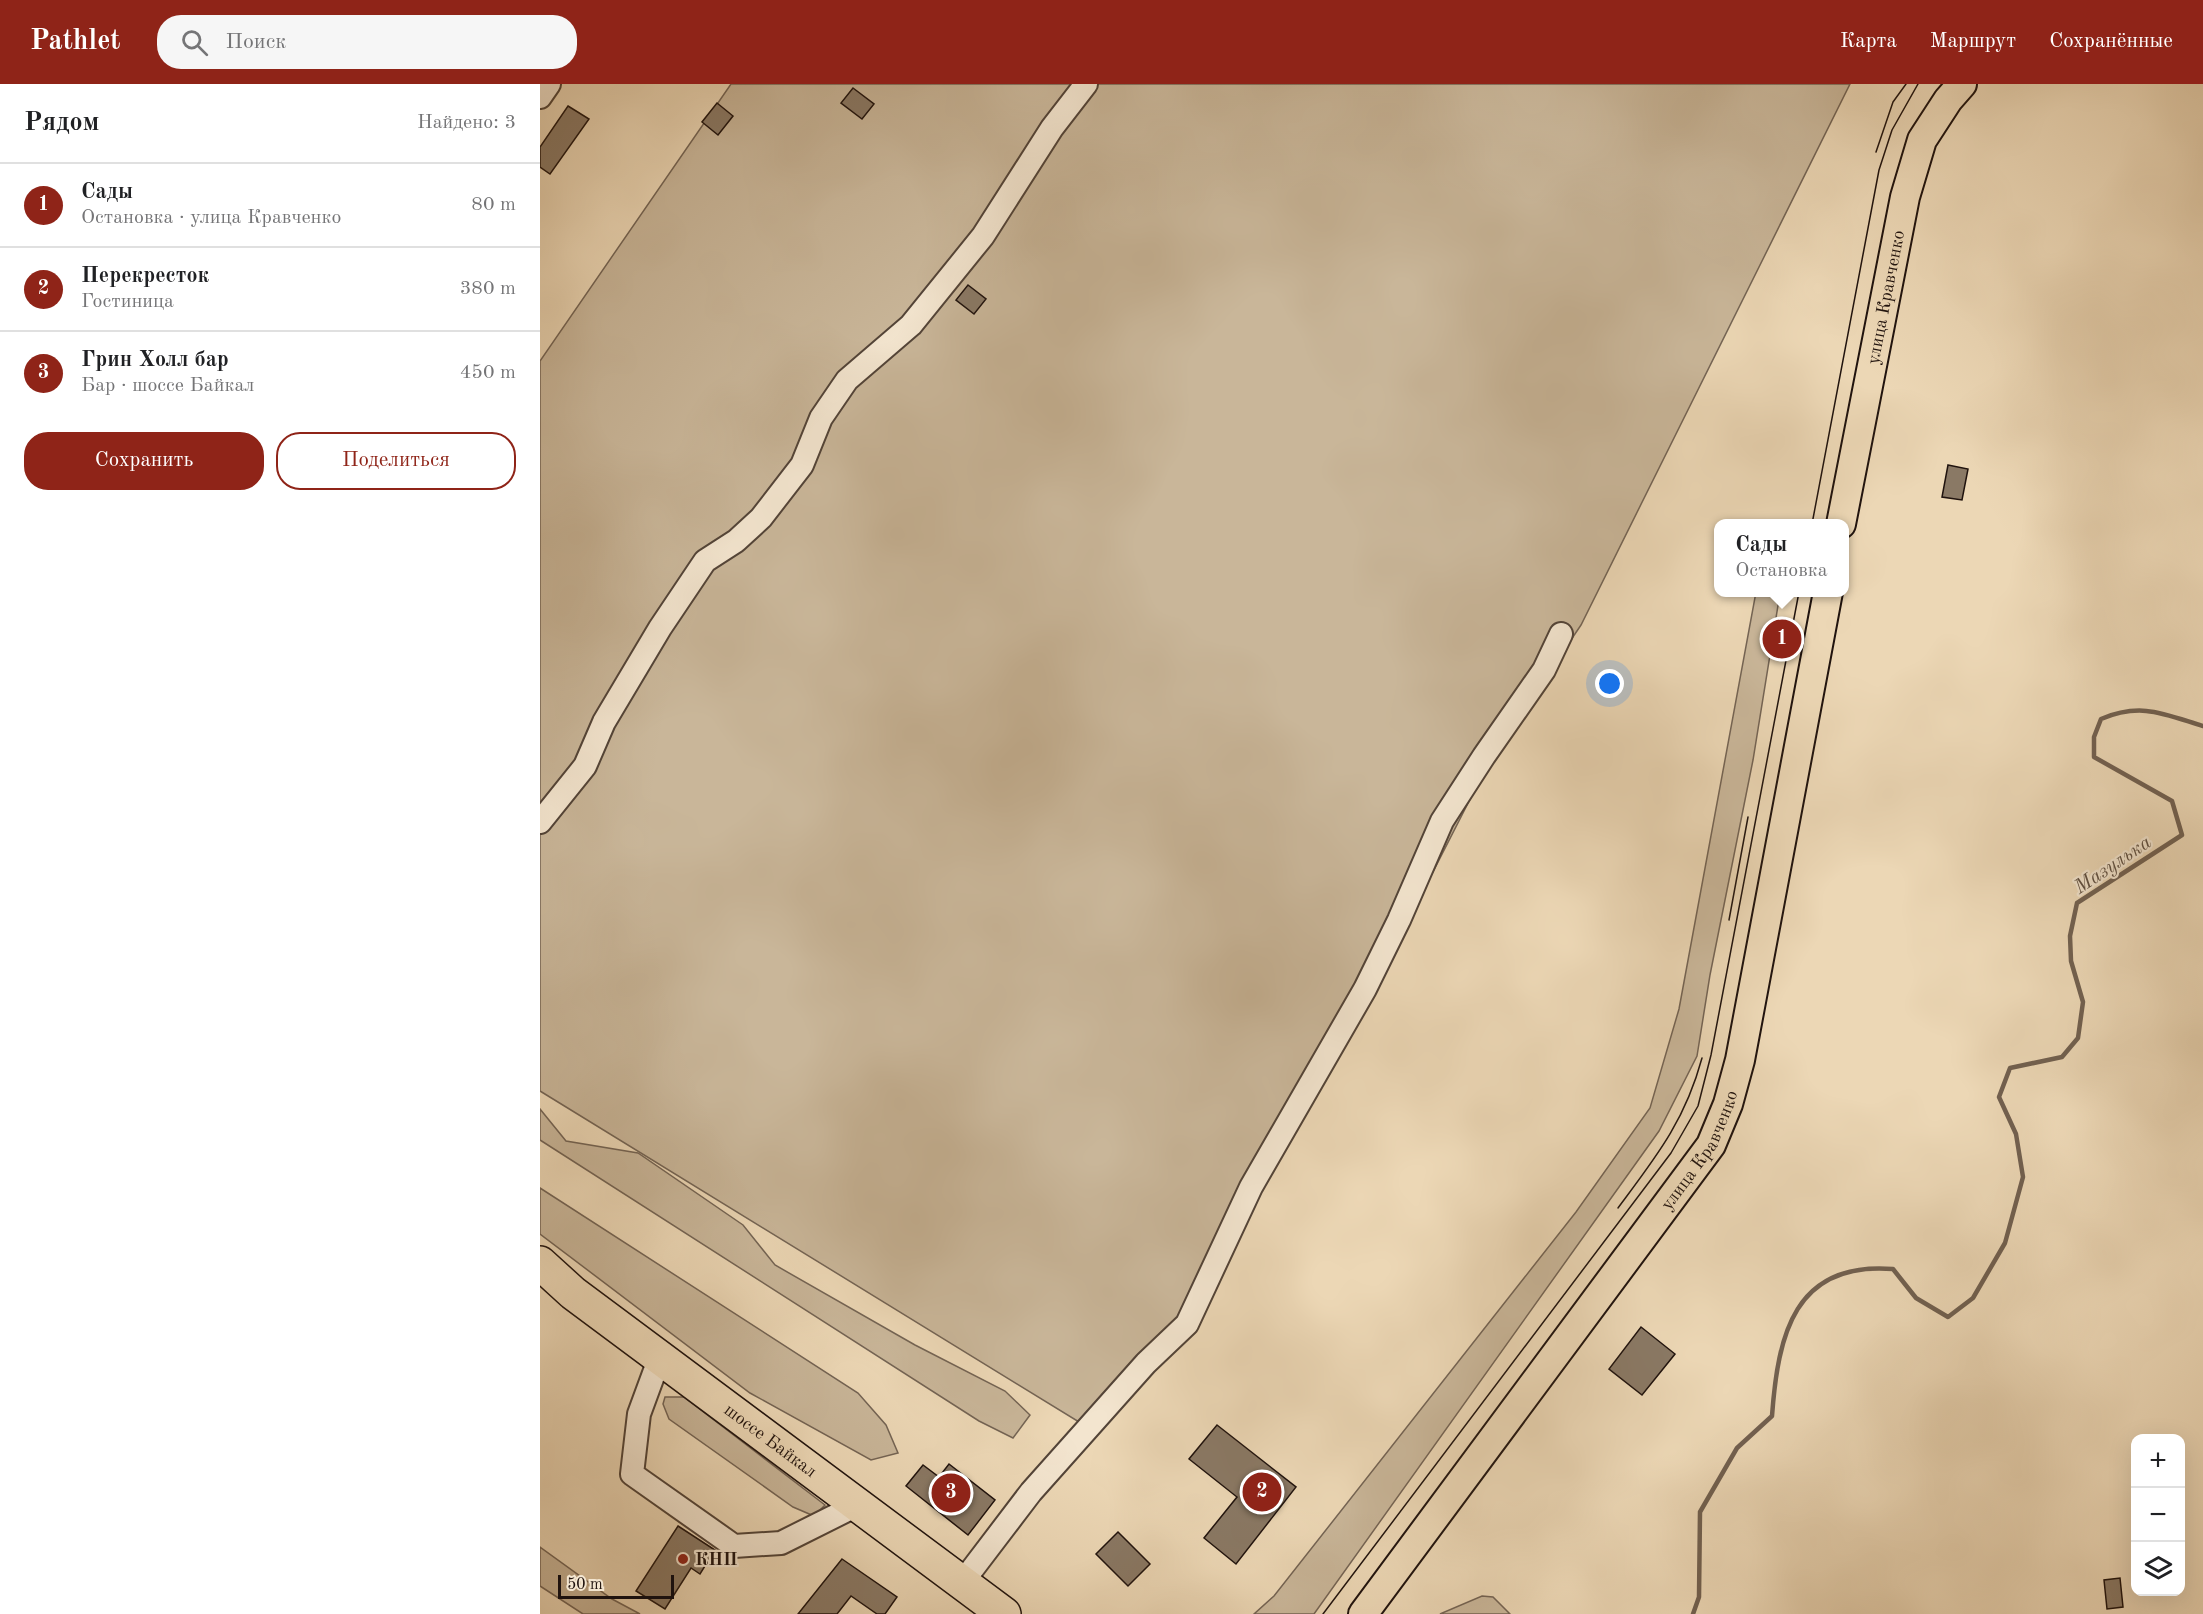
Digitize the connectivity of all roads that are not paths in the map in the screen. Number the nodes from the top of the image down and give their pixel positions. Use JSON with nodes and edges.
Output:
{"nodes":[{"id":1,"x":549,"y":84,"type":"edge"},
{"id":2,"x":1086,"y":84,"type":"edge"},
{"id":3,"x":1962,"y":84,"type":"edge"},
{"id":4,"x":540,"y":98,"type":"edge"},
{"id":5,"x":1842,"y":519,"type":"edge"},
{"id":6,"x":1827,"y":597,"type":"edge"},
{"id":7,"x":1561,"y":634,"type":"dead end"},
{"id":8,"x":540,"y":822,"type":"edge"},
{"id":9,"x":540,"y":1263,"type":"edge"},
{"id":10,"x":660,"y":1357,"type":"junction"},
{"id":11,"x":857,"y":1505,"type":"junction"},
{"id":12,"x":961,"y":1584,"type":"junction"},
{"id":13,"x":1004,"y":1614,"type":"edge"},
{"id":14,"x":1363,"y":1614,"type":"edge"}],
"edges":[{"from":1,"to":4,"type":"street"},
{"from":2,"to":8,"type":"street"},
{"from":3,"to":5,"type":"main road","name":"улица Кравченко"},
{"from":6,"to":14,"type":"main road","name":"улица Кравченко"},
{"from":7,"to":12,"type":"street"},
{"from":9,"to":10,"type":"highway","name":"шоссе Байкал"},
{"from":10,"to":11,"type":"highway","name":"шоссе Байкал"},
{"from":10,"to":11,"type":"street"},
{"from":11,"to":12,"type":"highway","name":"шоссе Байкал"},
{"from":12,"to":13,"type":"highway","name":"шоссе Байкал"}]}
